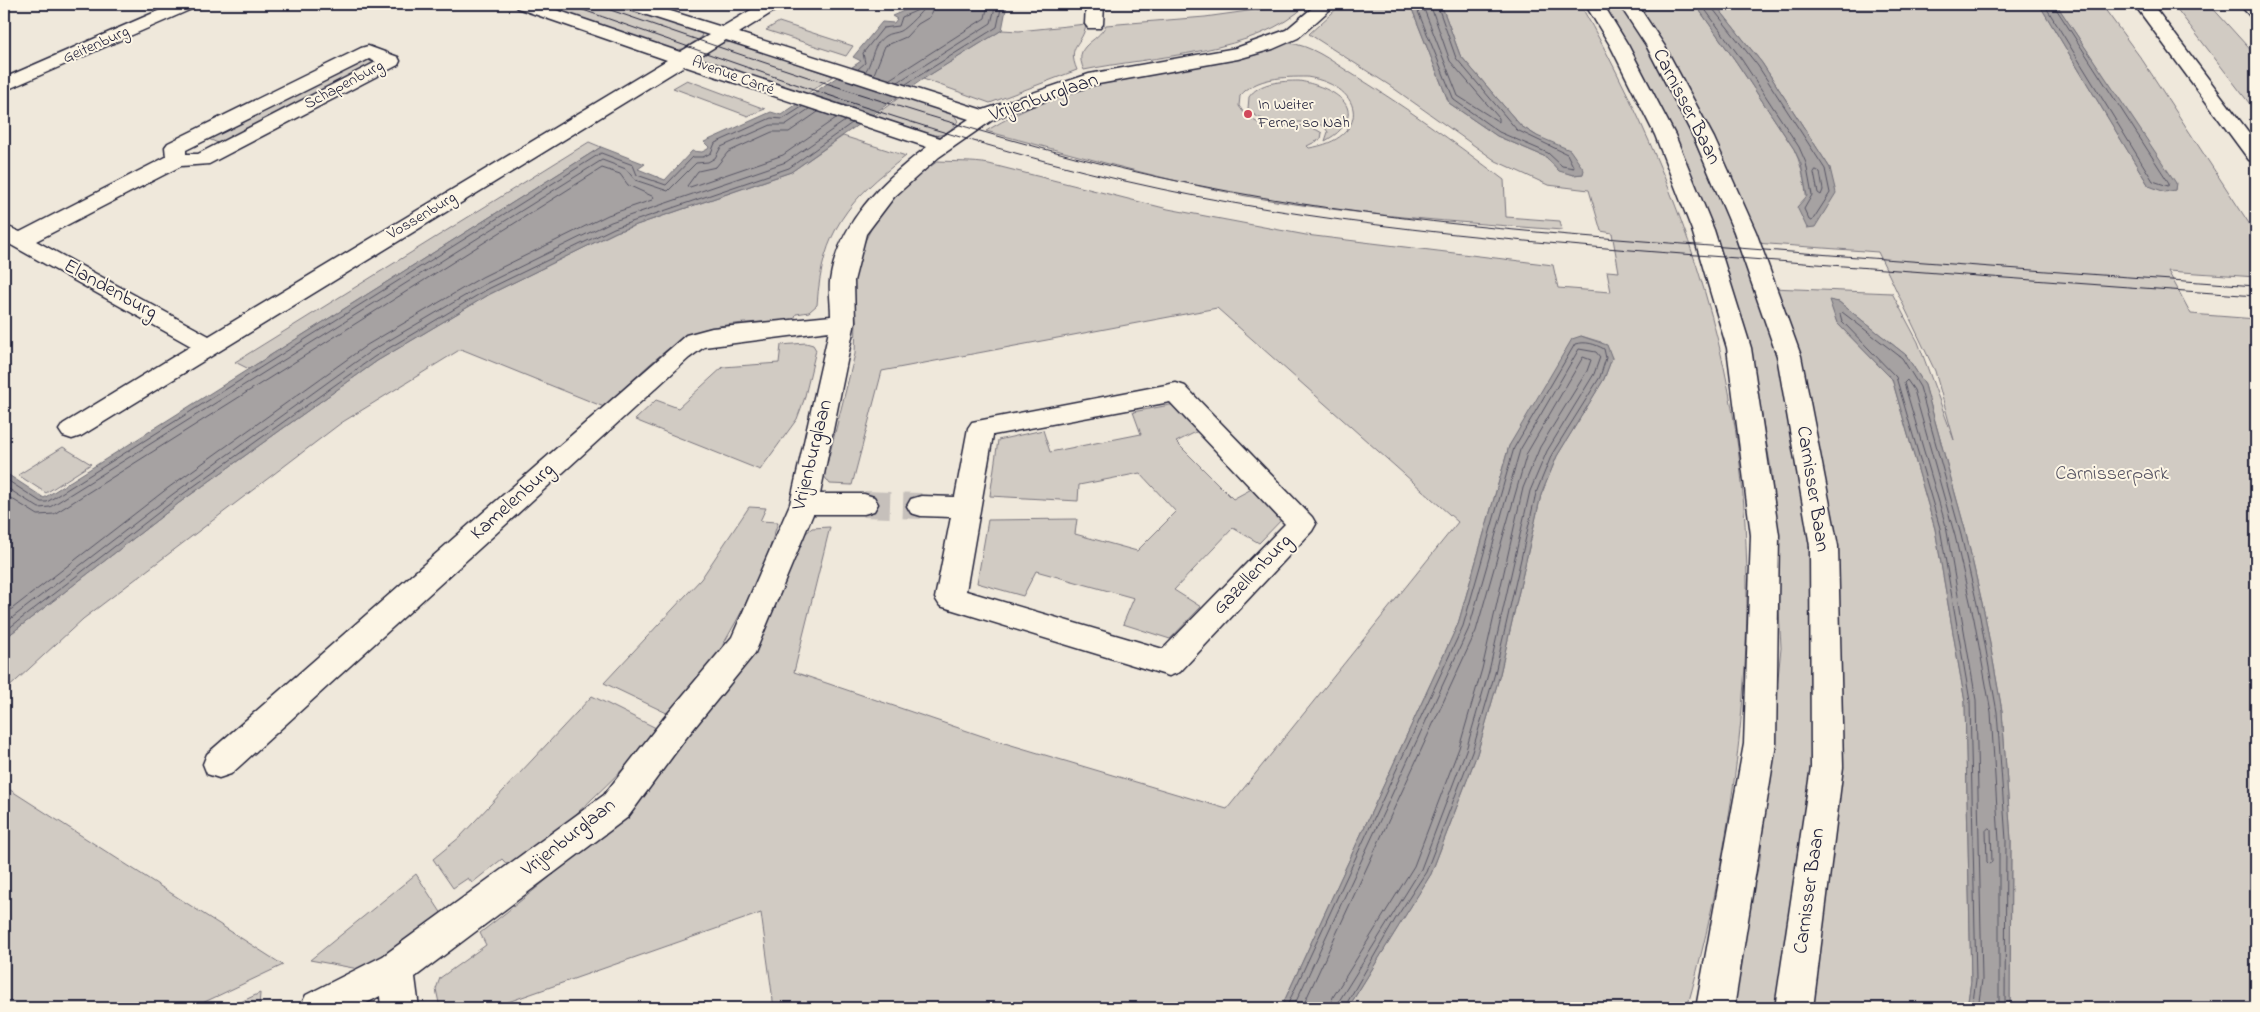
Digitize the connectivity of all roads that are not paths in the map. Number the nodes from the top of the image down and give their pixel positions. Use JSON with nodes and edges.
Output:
{"nodes":[{"id":1,"x":188,"y":4,"type":"edge"},
{"id":2,"x":523,"y":4,"type":"edge"},
{"id":3,"x":631,"y":4,"type":"edge"},
{"id":4,"x":773,"y":4,"type":"edge"},
{"id":5,"x":1095,"y":4,"type":"edge"},
{"id":6,"x":1327,"y":4,"type":"edge"},
{"id":7,"x":1594,"y":4,"type":"edge"},
{"id":8,"x":1628,"y":4,"type":"edge"},
{"id":9,"x":2142,"y":4,"type":"edge"},
{"id":10,"x":2248,"y":4,"type":"edge"},
{"id":11,"x":2256,"y":12,"type":"edge"},
{"id":12,"x":1094,"y":24,"type":"dead end"},
{"id":13,"x":722,"y":34,"type":"junction"},
{"id":14,"x":682,"y":58,"type":"junction"},
{"id":15,"x":4,"y":85,"type":"edge"},
{"id":16,"x":984,"y":117,"type":"junction"},
{"id":17,"x":943,"y":146,"type":"junction"},
{"id":18,"x":2256,"y":156,"type":"edge"},
{"id":19,"x":177,"y":160,"type":"junction"},
{"id":20,"x":10,"y":236,"type":"edge"},
{"id":21,"x":844,"y":322,"type":"junction"},
{"id":22,"x":209,"y":346,"type":"junction"},
{"id":23,"x":72,"y":430,"type":"dead end"},
{"id":24,"x":804,"y":504,"type":"junction"},
{"id":25,"x":864,"y":504,"type":"tunnel mouth"},
{"id":26,"x":921,"y":506,"type":"tunnel mouth"},
{"id":27,"x":967,"y":507,"type":"junction"},
{"id":28,"x":219,"y":764,"type":"dead end"},
{"id":29,"x":396,"y":969,"type":"junction"},
{"id":30,"x":319,"y":1008,"type":"edge"},
{"id":31,"x":400,"y":1008,"type":"edge"},
{"id":32,"x":1714,"y":1008,"type":"edge"},
{"id":33,"x":1794,"y":1008,"type":"edge"}],
"edges":[{"from":1,"to":15,"type":"main road","name":"Geitenburg"},
{"from":2,"to":14,"type":"main road","name":"Avenue Carré"},
{"from":3,"to":13,"type":"main road","name":"Avenue Carré"},
{"from":4,"to":13,"type":"main road","name":"Vossenburg"},
{"from":5,"to":12,"type":"main road"},
{"from":6,"to":16,"type":"main road","name":"Vrijenburglaan"},
{"from":7,"to":32,"type":"main road","name":"Carnisser Baan"},
{"from":8,"to":33,"type":"main road","name":"Carnisser Baan"},
{"from":9,"to":18,"type":"main road"},
{"from":10,"to":11,"type":"main road"},
{"from":13,"to":14,"type":"main road","name":"Vossenburg"},
{"from":13,"to":16,"type":"main road","name":"Avenue Carré"},
{"from":14,"to":17,"type":"main road","name":"Avenue Carré"},
{"from":14,"to":22,"type":"main road","name":"Vossenburg"},
{"from":16,"to":17,"type":"main road","name":"Vrijenburglaan"},
{"from":17,"to":21,"type":"main road","name":"Vrijenburglaan"},
{"from":19,"to":19,"type":"main road","name":"Schapenburg"},
{"from":19,"to":20,"type":"main road","name":"Schapenburg"},
{"from":20,"to":22,"type":"main road","name":"Elandenburg"},
{"from":21,"to":24,"type":"main road","name":"Vrijenburglaan"},
{"from":21,"to":28,"type":"main road","name":"Kamelenburg"},
{"from":22,"to":23,"type":"main road","name":"Vossenburg"},
{"from":24,"to":25,"type":"main road"},
{"from":24,"to":29,"type":"main road","name":"Vrijenburglaan"},
{"from":26,"to":27,"type":"main road"},
{"from":27,"to":27,"type":"main road","name":"Gazellenburg"},
{"from":29,"to":30,"type":"main road","name":"Vrijenburglaan"},
{"from":29,"to":31,"type":"main road"}]}
